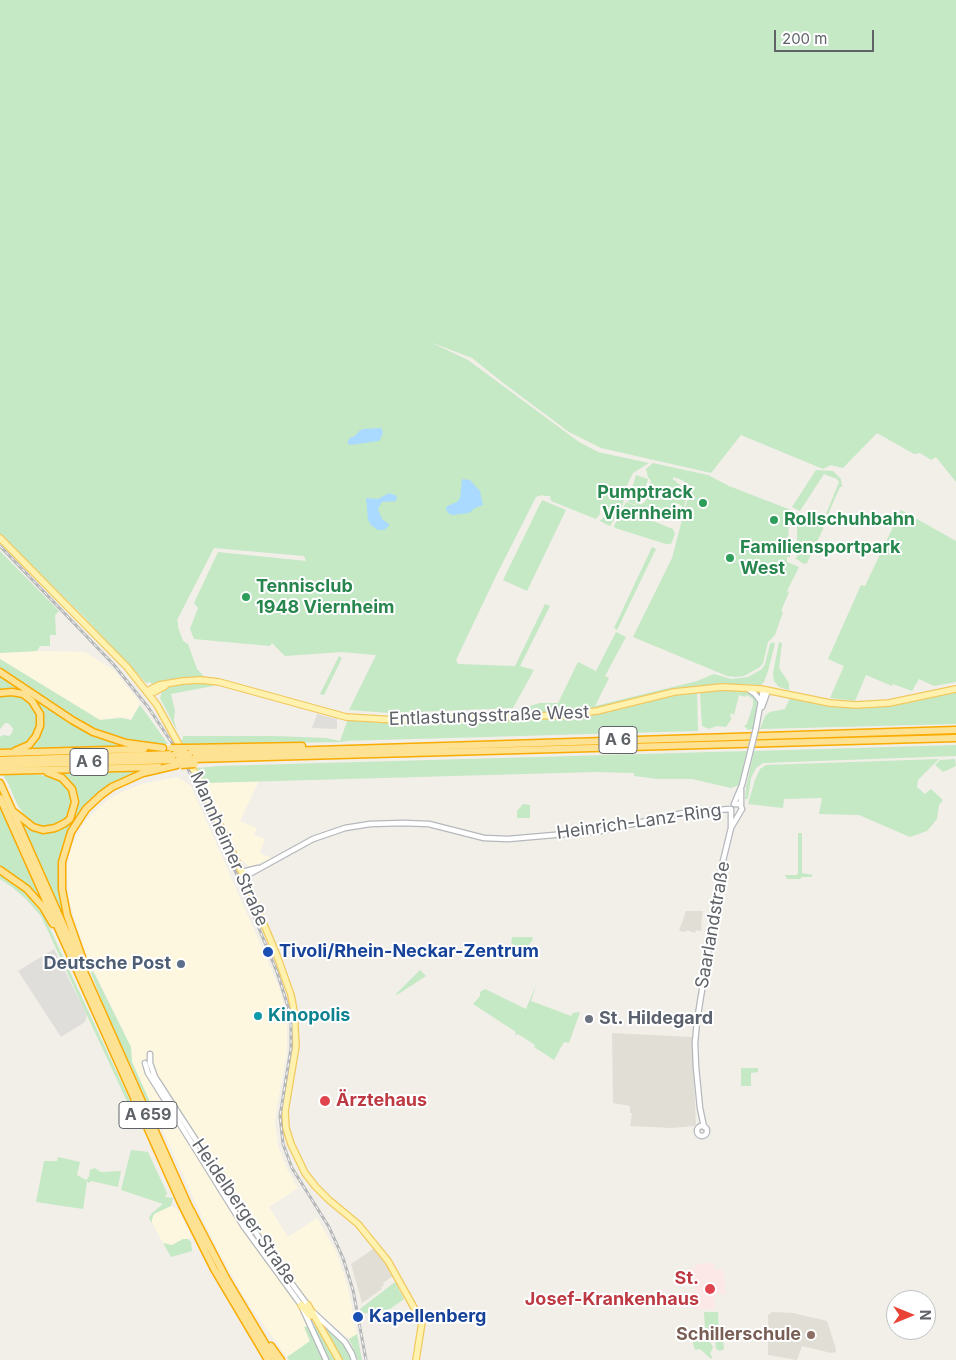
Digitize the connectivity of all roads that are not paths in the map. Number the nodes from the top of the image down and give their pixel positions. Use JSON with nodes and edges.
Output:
{"nodes":[{"id":1,"x":0,"y":538,"type":"edge"},
{"id":2,"x":0,"y":672,"type":"edge"},
{"id":3,"x":171,"y":684,"type":"junction"},
{"id":4,"x":161,"y":688,"type":"junction"},
{"id":5,"x":747,"y":688,"type":"junction"},
{"id":6,"x":956,"y":689,"type":"edge"},
{"id":7,"x":765,"y":690,"type":"junction"},
{"id":8,"x":147,"y":691,"type":"junction"},
{"id":9,"x":0,"y":693,"type":"edge"},
{"id":10,"x":761,"y":702,"type":"junction"},
{"id":11,"x":157,"y":705,"type":"junction"},
{"id":12,"x":760,"y":713,"type":"junction"},
{"id":13,"x":956,"y":730,"type":"edge"},
{"id":14,"x":956,"y":738,"type":"edge"},
{"id":15,"x":163,"y":748,"type":"junction"},
{"id":16,"x":2,"y":753,"type":"edge"},
{"id":17,"x":190,"y":756,"type":"junction"},
{"id":18,"x":176,"y":759,"type":"junction"},
{"id":19,"x":0,"y":760,"type":"edge"},
{"id":20,"x":1,"y":768,"type":"edge"},
{"id":21,"x":41,"y":770,"type":"junction"},
{"id":22,"x":0,"y":783,"type":"edge"},
{"id":23,"x":742,"y":785,"type":"junction"},
{"id":24,"x":0,"y":798,"type":"edge"},
{"id":25,"x":734,"y":804,"type":"junction"},
{"id":26,"x":741,"y":805,"type":"junction"},
{"id":27,"x":731,"y":810,"type":"junction"},
{"id":28,"x":12,"y":811,"type":"junction"},
{"id":29,"x":739,"y":814,"type":"junction"},
{"id":30,"x":731,"y":828,"type":"junction"},
{"id":31,"x":0,"y":870,"type":"edge"},
{"id":32,"x":243,"y":874,"type":"junction"},
{"id":33,"x":70,"y":955,"type":"junction"},
{"id":34,"x":92,"y":989,"type":"junction"},
{"id":35,"x":150,"y":1054,"type":"dead end"},
{"id":36,"x":145,"y":1063,"type":"dead end"},
{"id":37,"x":702,"y":1127,"type":"dead end"},
{"id":38,"x":304,"y":1305,"type":"junction"},
{"id":39,"x":418,"y":1314,"type":"junction"},
{"id":40,"x":250,"y":1320,"type":"junction"},
{"id":41,"x":268,"y":1360,"type":"edge"},
{"id":42,"x":275,"y":1360,"type":"edge"},
{"id":43,"x":281,"y":1360,"type":"edge"},
{"id":44,"x":326,"y":1360,"type":"edge"},
{"id":45,"x":339,"y":1360,"type":"edge"},
{"id":46,"x":354,"y":1360,"type":"edge"}],
"edges":[{"from":1,"to":8,"type":"main road","name":"Mannheimer Straße"},
{"from":2,"to":15,"type":"highway"},
{"from":3,"to":4,"type":"main road","name":"Entlastungsstraße West"},
{"from":3,"to":5,"type":"main road","name":"Entlastungsstraße West"},
{"from":3,"to":8,"type":"main road","name":"Entlastungsstraße West"},
{"from":4,"to":8,"type":"main road","name":"Entlastungsstraße West"},
{"from":4,"to":11,"type":"main road"},
{"from":5,"to":7,"type":"main road","name":"Entlastungsstraße West"},
{"from":5,"to":10,"type":"street"},
{"from":6,"to":7,"type":"main road","name":"Entlastungsstraße West"},
{"from":7,"to":10,"type":"street"},
{"from":7,"to":12,"type":"street"},
{"from":8,"to":11,"type":"main road","name":"Mannheimer Straße"},
{"from":9,"to":16,"type":"highway"},
{"from":10,"to":12,"type":"street"},
{"from":11,"to":17,"type":"main road","name":"Mannheimer Straße"},
{"from":12,"to":23,"type":"street","bridge":true},
{"from":13,"to":17,"type":"highway","number":"A 6"},
{"from":14,"to":17,"type":"highway","number":"A 6"},
{"from":15,"to":16,"type":"highway"},
{"from":15,"to":18,"type":"highway"},
{"from":17,"to":18,"type":"highway","number":"A 6","bridge":true},
{"from":17,"to":18,"type":"highway","bridge":true},
{"from":17,"to":32,"type":"main road","name":"Mannheimer Straße"},
{"from":18,"to":19,"type":"highway","number":"A 6"},
{"from":18,"to":20,"type":"highway","number":"A 6"},
{"from":18,"to":21,"type":"highway","number":"A 6"},
{"from":18,"to":34,"type":"highway","number":"A 6"},
{"from":20,"to":21,"type":"highway","number":"A 6"},
{"from":21,"to":28,"type":"highway"},
{"from":22,"to":28,"type":"highway","number":"A 659"},
{"from":23,"to":25,"type":"street"},
{"from":23,"to":26,"type":"street"},
{"from":24,"to":33,"type":"highway","number":"A 659"},
{"from":25,"to":26,"type":"street"},
{"from":25,"to":27,"type":"street"},
{"from":26,"to":29,"type":"street"},
{"from":27,"to":29,"type":"street"},
{"from":27,"to":30,"type":"street","name":"Saarlandstraße"},
{"from":27,"to":32,"type":"street","name":"Heinrich-Lanz-Ring"},
{"from":28,"to":34,"type":"highway","number":"A 659"},
{"from":29,"to":30,"type":"street","name":"Saarlandstraße"},
{"from":30,"to":37,"type":"street","name":"Saarlandstraße"},
{"from":31,"to":33,"type":"highway","number":"A 659"},
{"from":32,"to":39,"type":"main road","name":"Mannheimer Straße"},
{"from":33,"to":41,"type":"highway","number":"A 659"},
{"from":34,"to":40,"type":"highway","number":"A 659"},
{"from":35,"to":38,"type":"street","name":"Heidelberger Straße"},
{"from":36,"to":38,"type":"street","name":"Heidelberger Straße"},
{"from":38,"to":44,"type":"street"},
{"from":38,"to":45,"type":"main road"},
{"from":38,"to":46,"type":"street","name":"Heidelberger Straße"},
{"from":39,"to":39,"type":"main road","name":"Mannheimer Straße"},
{"from":40,"to":42,"type":"highway","number":"A 659"},
{"from":40,"to":43,"type":"highway"}]}
